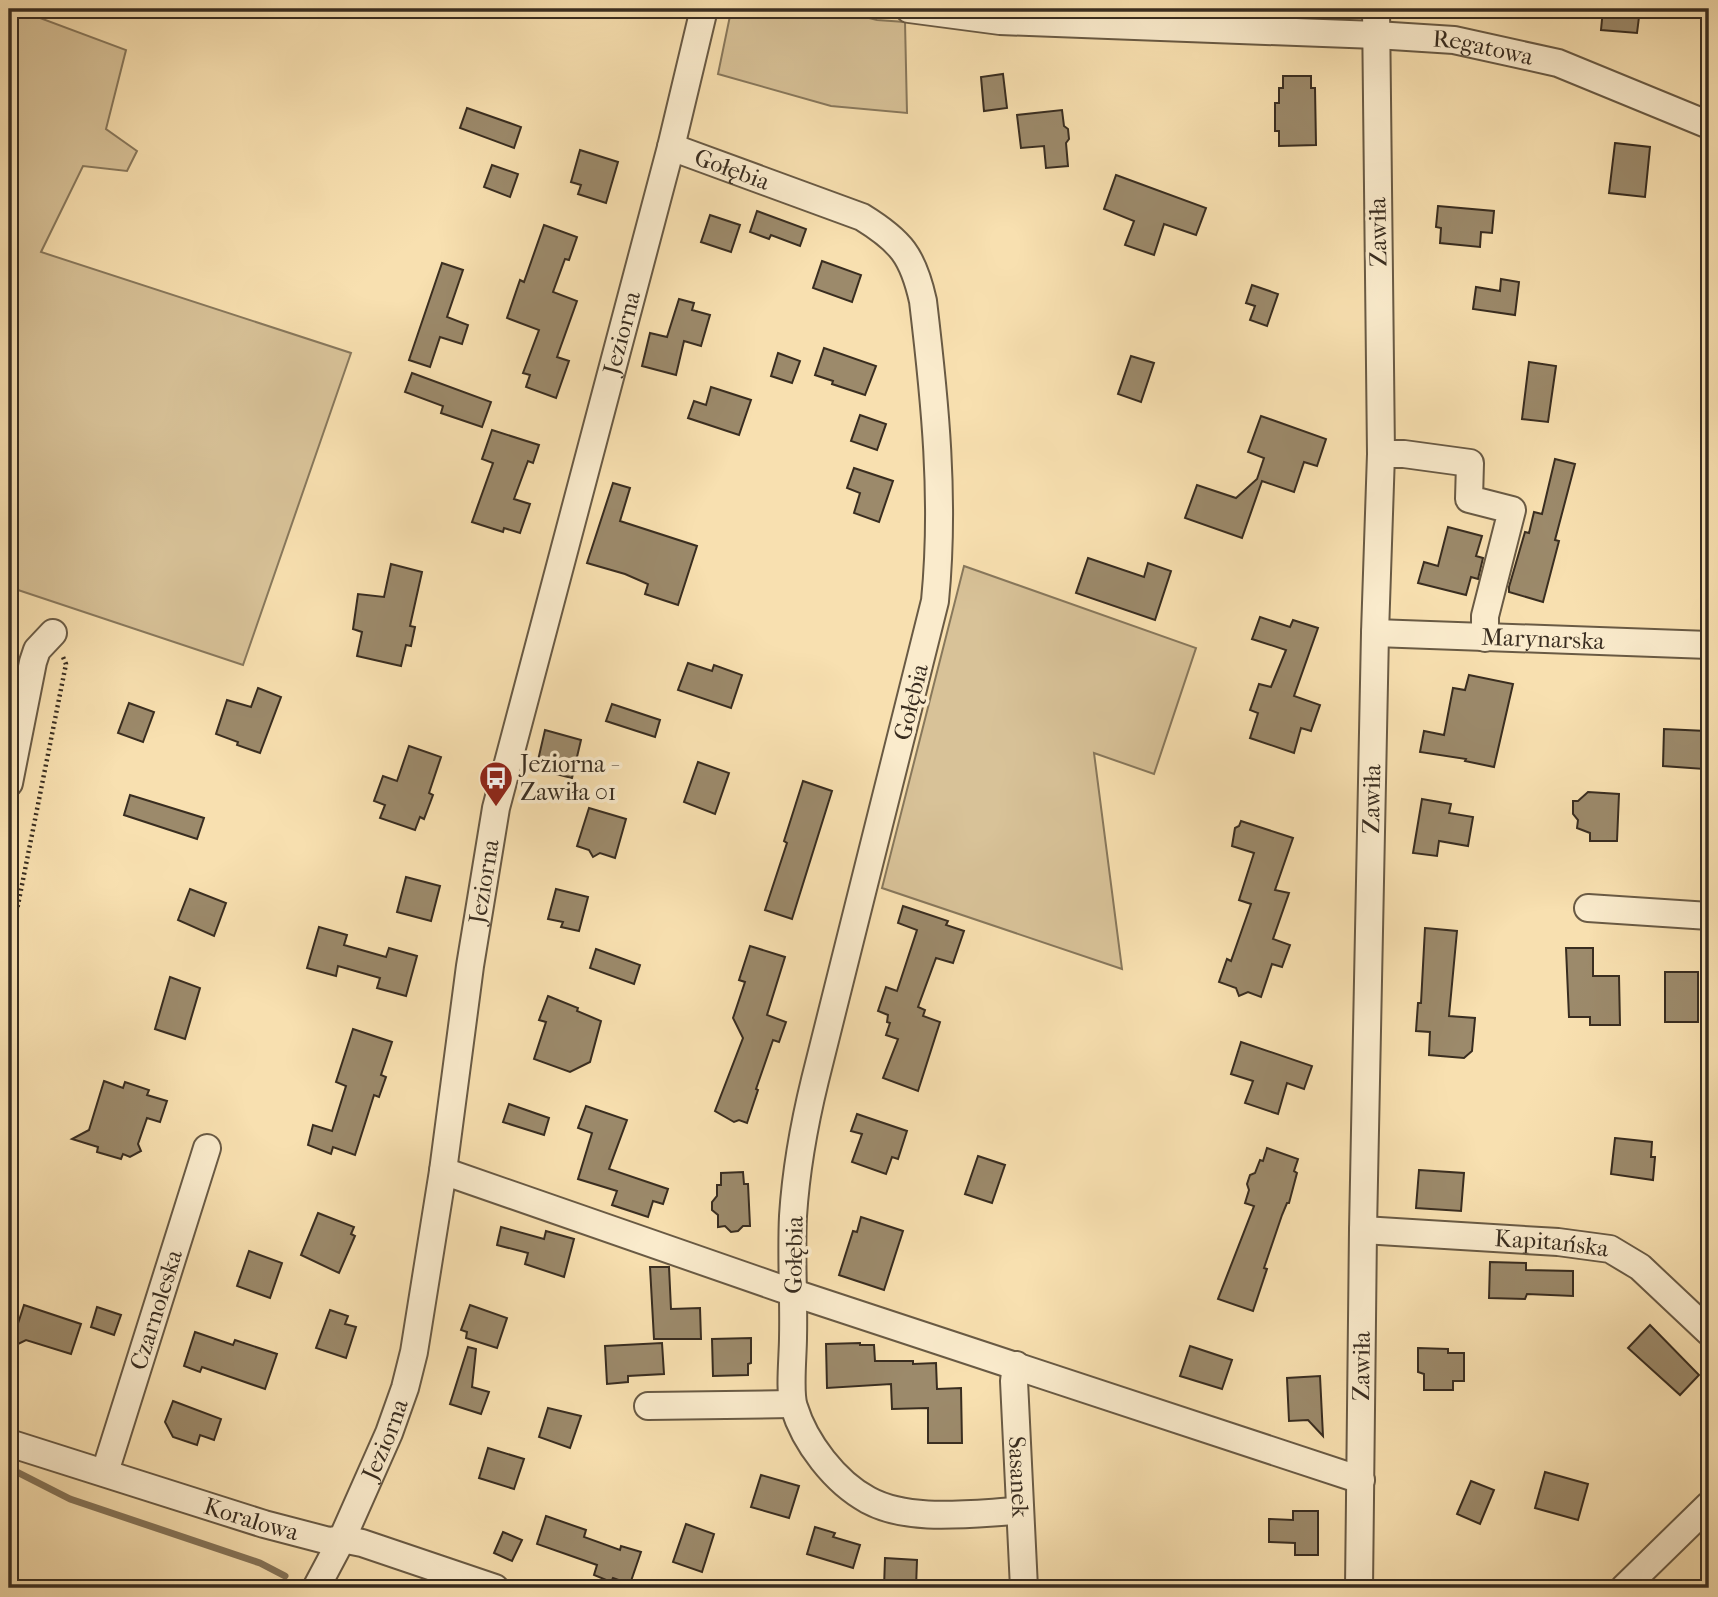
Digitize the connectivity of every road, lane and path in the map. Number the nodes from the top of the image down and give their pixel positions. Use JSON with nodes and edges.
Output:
{"nodes":[{"id":1,"x":704,"y":9,"type":"edge"},
{"id":2,"x":909,"y":9,"type":"edge"},
{"id":3,"x":1376,"y":22,"type":"edge"},
{"id":4,"x":1709,"y":125,"type":"edge"},
{"id":5,"x":671,"y":147,"type":"junction"},
{"id":6,"x":1381,"y":454,"type":"junction"},
{"id":7,"x":1375,"y":633,"type":"junction"},
{"id":8,"x":53,"y":634,"type":"joint"},
{"id":9,"x":1485,"y":638,"type":"junction"},
{"id":10,"x":1709,"y":645,"type":"edge"},
{"id":11,"x":9,"y":783,"type":"edge"},
{"id":12,"x":1588,"y":908,"type":"dead end"},
{"id":13,"x":1709,"y":916,"type":"edge"},
{"id":14,"x":9,"y":950,"type":"edge"},
{"id":15,"x":207,"y":1148,"type":"dead end"},
{"id":16,"x":443,"y":1171,"type":"junction"},
{"id":17,"x":1363,"y":1230,"type":"junction"},
{"id":18,"x":794,"y":1293,"type":"junction"},
{"id":19,"x":1709,"y":1332,"type":"edge"},
{"id":20,"x":1016,"y":1365,"type":"junction"},
{"id":21,"x":792,"y":1404,"type":"junction"},
{"id":22,"x":648,"y":1406,"type":"dead end"},
{"id":23,"x":9,"y":1443,"type":"edge"},
{"id":24,"x":105,"y":1472,"type":"junction"},
{"id":25,"x":1361,"y":1480,"type":"junction"},
{"id":26,"x":1709,"y":1505,"type":"edge"},
{"id":27,"x":1020,"y":1511,"type":"junction"},
{"id":28,"x":342,"y":1539,"type":"junction"},
{"id":29,"x":316,"y":1588,"type":"edge"},
{"id":30,"x":495,"y":1588,"type":"edge"},
{"id":31,"x":1024,"y":1588,"type":"edge"},
{"id":32,"x":1359,"y":1588,"type":"edge"},
{"id":33,"x":1624,"y":1588,"type":"edge"}],
"edges":[{"from":1,"to":5,"type":"street","name":"Jeziorna"},
{"from":2,"to":3,"type":"street","name":"Regatowa"},
{"from":3,"to":4,"type":"street","name":"Regatowa"},
{"from":3,"to":6,"type":"street","name":"Zawiła"},
{"from":5,"to":16,"type":"street","name":"Jeziorna"},
{"from":5,"to":18,"type":"street","name":"Gołębia"},
{"from":6,"to":7,"type":"street","name":"Zawiła"},
{"from":6,"to":9,"type":"street"},
{"from":7,"to":9,"type":"street","name":"Marynarska"},
{"from":7,"to":17,"type":"street","name":"Zawiła"},
{"from":8,"to":11,"type":"street"},
{"from":8,"to":14,"type":"path"},
{"from":9,"to":10,"type":"street","name":"Marynarska"},
{"from":12,"to":13,"type":"street"},
{"from":15,"to":24,"type":"street","name":"Czarnoleska"},
{"from":16,"to":18,"type":"street"},
{"from":16,"to":28,"type":"street","name":"Jeziorna"},
{"from":17,"to":19,"type":"street","name":"Kapitańska"},
{"from":17,"to":25,"type":"street","name":"Zawiła"},
{"from":18,"to":20,"type":"street"},
{"from":18,"to":21,"type":"street","name":"Gołębia"},
{"from":20,"to":25,"type":"street"},
{"from":20,"to":27,"type":"street","name":"Sasanek"},
{"from":21,"to":22,"type":"street"},
{"from":21,"to":27,"type":"street","name":"Gołębia"},
{"from":23,"to":24,"type":"street","name":"Koralowa"},
{"from":24,"to":28,"type":"street","name":"Koralowa"},
{"from":25,"to":32,"type":"street","name":"Zawiła"},
{"from":26,"to":33,"type":"street"},
{"from":27,"to":31,"type":"street","name":"Sasanek"},
{"from":28,"to":29,"type":"street","name":"Jeziorna"},
{"from":28,"to":30,"type":"street","name":"Koralowa"}]}
